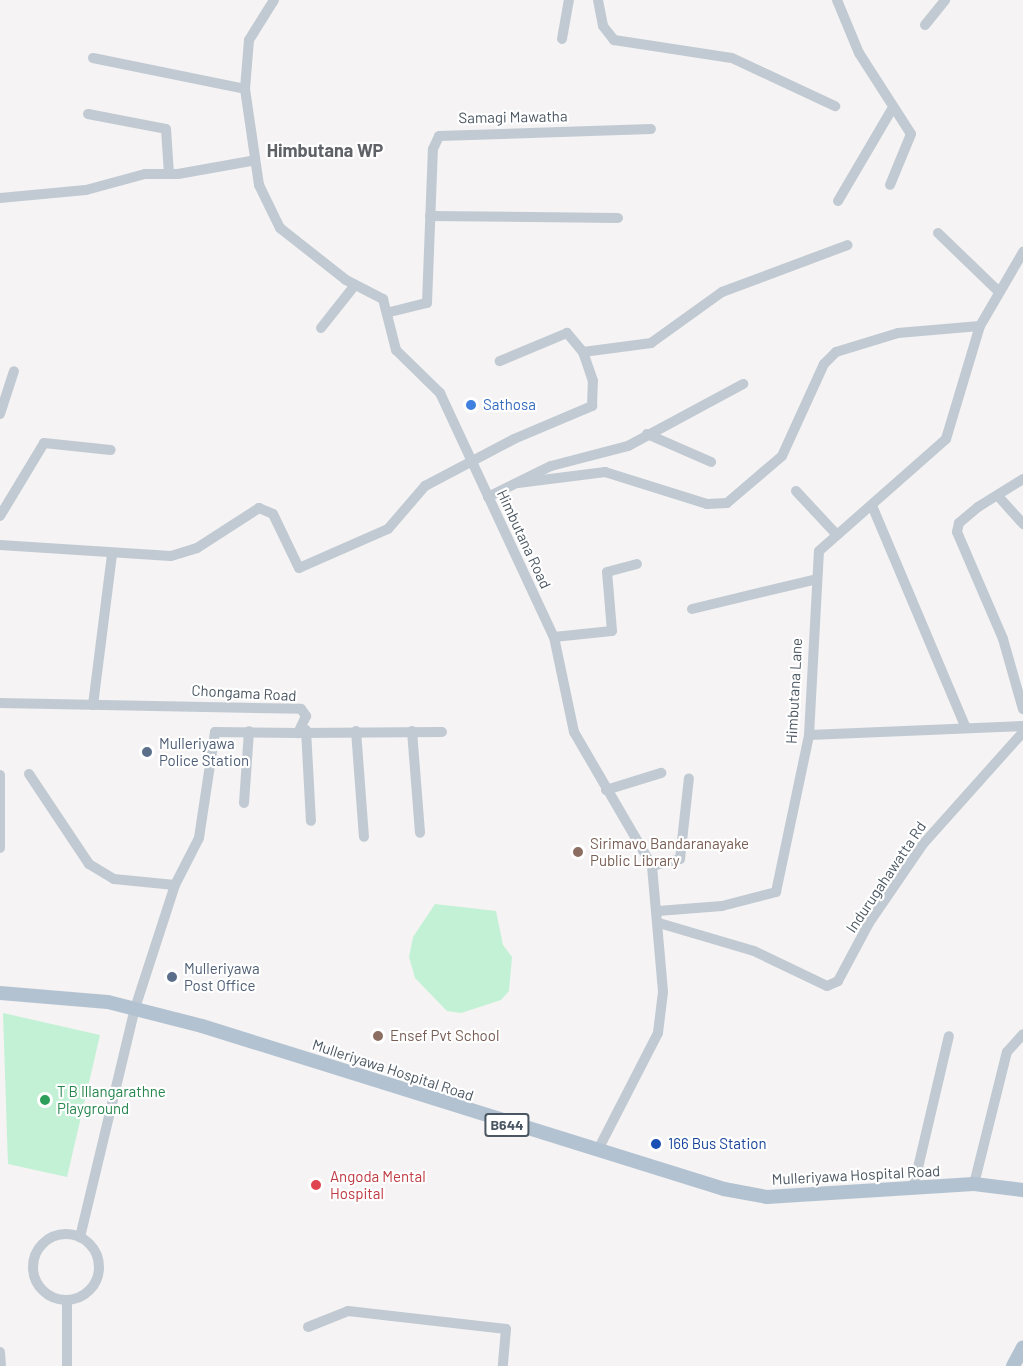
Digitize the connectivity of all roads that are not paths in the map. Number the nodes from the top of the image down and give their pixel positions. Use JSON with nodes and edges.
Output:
{"nodes":[{"id":1,"x":274,"y":0,"type":"edge"},
{"id":2,"x":569,"y":0,"type":"edge"},
{"id":3,"x":598,"y":0,"type":"edge"},
{"id":4,"x":837,"y":0,"type":"edge"},
{"id":5,"x":945,"y":0,"type":"edge"},
{"id":6,"x":925,"y":25,"type":"dead end"},
{"id":7,"x":562,"y":39,"type":"dead end"},
{"id":8,"x":93,"y":58,"type":"dead end"},
{"id":9,"x":245,"y":88,"type":"junction"},
{"id":10,"x":835,"y":106,"type":"dead end"},
{"id":11,"x":892,"y":109,"type":"junction"},
{"id":12,"x":88,"y":114,"type":"dead end"},
{"id":13,"x":651,"y":129,"type":"dead end"},
{"id":14,"x":251,"y":160,"type":"junction"},
{"id":15,"x":169,"y":174,"type":"junction"},
{"id":16,"x":890,"y":185,"type":"dead end"},
{"id":17,"x":0,"y":198,"type":"edge"},
{"id":18,"x":837,"y":201,"type":"dead end"},
{"id":19,"x":430,"y":216,"type":"junction"},
{"id":20,"x":618,"y":218,"type":"dead end"},
{"id":21,"x":938,"y":233,"type":"dead end"},
{"id":22,"x":848,"y":245,"type":"dead end"},
{"id":23,"x":1023,"y":252,"type":"edge"},
{"id":24,"x":355,"y":285,"type":"junction"},
{"id":25,"x":999,"y":291,"type":"junction"},
{"id":26,"x":390,"y":312,"type":"junction"},
{"id":27,"x":980,"y":326,"type":"junction"},
{"id":28,"x":321,"y":328,"type":"dead end"},
{"id":29,"x":583,"y":352,"type":"junction"},
{"id":30,"x":500,"y":361,"type":"dead end"},
{"id":31,"x":14,"y":371,"type":"dead end"},
{"id":32,"x":743,"y":384,"type":"dead end"},
{"id":33,"x":0,"y":414,"type":"edge"},
{"id":34,"x":647,"y":434,"type":"junction"},
{"id":35,"x":111,"y":450,"type":"dead end"},
{"id":36,"x":711,"y":462,"type":"dead end"},
{"id":37,"x":470,"y":464,"type":"junction"},
{"id":38,"x":1023,"y":479,"type":"edge"},
{"id":39,"x":518,"y":483,"type":"junction"},
{"id":40,"x":796,"y":491,"type":"dead end"},
{"id":41,"x":998,"y":496,"type":"junction"},
{"id":42,"x":488,"y":497,"type":"junction"},
{"id":43,"x":873,"y":508,"type":"junction"},
{"id":44,"x":0,"y":516,"type":"edge"},
{"id":45,"x":1023,"y":524,"type":"edge"},
{"id":46,"x":837,"y":535,"type":"junction"},
{"id":47,"x":0,"y":545,"type":"edge"},
{"id":48,"x":112,"y":555,"type":"junction"},
{"id":49,"x":636,"y":564,"type":"dead end"},
{"id":50,"x":813,"y":580,"type":"junction"},
{"id":51,"x":692,"y":609,"type":"dead end"},
{"id":52,"x":554,"y":637,"type":"junction"},
{"id":53,"x":0,"y":703,"type":"edge"},
{"id":54,"x":93,"y":705,"type":"junction"},
{"id":55,"x":1023,"y":709,"type":"edge"},
{"id":56,"x":965,"y":726,"type":"junction"},
{"id":57,"x":1023,"y":726,"type":"edge"},
{"id":58,"x":249,"y":730,"type":"junction"},
{"id":59,"x":356,"y":731,"type":"junction"},
{"id":60,"x":412,"y":731,"type":"junction"},
{"id":61,"x":302,"y":732,"type":"junction"},
{"id":62,"x":441,"y":732,"type":"dead end"},
{"id":63,"x":1023,"y":732,"type":"edge"},
{"id":64,"x":810,"y":735,"type":"junction"},
{"id":65,"x":661,"y":773,"type":"dead end"},
{"id":66,"x":0,"y":774,"type":"edge"},
{"id":67,"x":29,"y":774,"type":"dead end"},
{"id":68,"x":689,"y":777,"type":"dead end"},
{"id":69,"x":606,"y":790,"type":"junction"},
{"id":70,"x":244,"y":803,"type":"dead end"},
{"id":71,"x":311,"y":821,"type":"dead end"},
{"id":72,"x":420,"y":833,"type":"dead end"},
{"id":73,"x":364,"y":837,"type":"dead end"},
{"id":74,"x":0,"y":848,"type":"edge"},
{"id":75,"x":652,"y":866,"type":"junction"},
{"id":76,"x":175,"y":885,"type":"junction"},
{"id":77,"x":658,"y":911,"type":"junction"},
{"id":78,"x":659,"y":923,"type":"junction"},
{"id":79,"x":0,"y":993,"type":"edge"},
{"id":80,"x":135,"y":1008,"type":"junction"},
{"id":81,"x":1023,"y":1034,"type":"edge"},
{"id":82,"x":949,"y":1036,"type":"dead end"},
{"id":83,"x":599,"y":1148,"type":"junction"},
{"id":84,"x":974,"y":1184,"type":"junction"},
{"id":85,"x":913,"y":1189,"type":"junction"},
{"id":86,"x":1023,"y":1190,"type":"edge"},
{"id":87,"x":80,"y":1237,"type":"junction"},
{"id":88,"x":67,"y":1300,"type":"junction"},
{"id":89,"x":308,"y":1327,"type":"dead end"},
{"id":90,"x":1023,"y":1347,"type":"edge"},
{"id":91,"x":0,"y":1352,"type":"edge"},
{"id":92,"x":1,"y":1366,"type":"edge"},
{"id":93,"x":67,"y":1366,"type":"edge"},
{"id":94,"x":503,"y":1366,"type":"edge"},
{"id":95,"x":1013,"y":1366,"type":"edge"}],
"edges":[{"from":1,"to":9,"type":"street"},
{"from":2,"to":7,"type":"street"},
{"from":3,"to":10,"type":"street"},
{"from":4,"to":11,"type":"street"},
{"from":5,"to":6,"type":"street"},
{"from":8,"to":9,"type":"street"},
{"from":9,"to":14,"type":"street"},
{"from":11,"to":16,"type":"street"},
{"from":11,"to":18,"type":"street"},
{"from":12,"to":15,"type":"street"},
{"from":13,"to":19,"type":"street","name":"Samagi Mawatha"},
{"from":14,"to":15,"type":"street"},
{"from":14,"to":24,"type":"street"},
{"from":15,"to":17,"type":"street"},
{"from":19,"to":20,"type":"street"},
{"from":19,"to":26,"type":"street","name":"Samagi Mawatha"},
{"from":21,"to":25,"type":"street"},
{"from":22,"to":29,"type":"street"},
{"from":23,"to":25,"type":"street","name":"Himbutana Lane"},
{"from":24,"to":26,"type":"street"},
{"from":24,"to":28,"type":"street"},
{"from":25,"to":27,"type":"street","name":"Himbutana Lane"},
{"from":26,"to":37,"type":"street","name":"Himbutana Road"},
{"from":27,"to":39,"type":"street"},
{"from":27,"to":43,"type":"street","name":"Himbutana Lane"},
{"from":29,"to":30,"type":"street"},
{"from":29,"to":37,"type":"street"},
{"from":31,"to":33,"type":"street"},
{"from":32,"to":34,"type":"street"},
{"from":34,"to":36,"type":"street"},
{"from":34,"to":39,"type":"street"},
{"from":35,"to":44,"type":"street"},
{"from":37,"to":42,"type":"street","name":"Himbutana Road"},
{"from":37,"to":48,"type":"street"},
{"from":38,"to":41,"type":"street"},
{"from":39,"to":42,"type":"street"},
{"from":40,"to":46,"type":"street"},
{"from":41,"to":45,"type":"street"},
{"from":41,"to":55,"type":"street"},
{"from":42,"to":52,"type":"street","name":"Himbutana Road"},
{"from":43,"to":46,"type":"street","name":"Himbutana Lane"},
{"from":43,"to":56,"type":"street"},
{"from":46,"to":50,"type":"street","name":"Himbutana Lane"},
{"from":47,"to":48,"type":"street"},
{"from":48,"to":54,"type":"street"},
{"from":49,"to":52,"type":"street"},
{"from":50,"to":51,"type":"street"},
{"from":50,"to":64,"type":"street","name":"Himbutana Lane"},
{"from":52,"to":69,"type":"street","name":"Himbutana Road"},
{"from":53,"to":54,"type":"street","name":"Chongama Road"},
{"from":54,"to":61,"type":"street","name":"Chongama Road"},
{"from":56,"to":57,"type":"street"},
{"from":56,"to":64,"type":"street"},
{"from":58,"to":61,"type":"street"},
{"from":58,"to":70,"type":"street"},
{"from":58,"to":76,"type":"street"},
{"from":59,"to":60,"type":"street"},
{"from":59,"to":61,"type":"street"},
{"from":59,"to":73,"type":"street"},
{"from":60,"to":62,"type":"street"},
{"from":60,"to":72,"type":"street"},
{"from":61,"to":71,"type":"street"},
{"from":63,"to":78,"type":"street","name":"Indurugahawatta Rd"},
{"from":64,"to":77,"type":"street","name":"Himbutana Lane"},
{"from":65,"to":69,"type":"street"},
{"from":66,"to":74,"type":"street"},
{"from":67,"to":76,"type":"street"},
{"from":68,"to":75,"type":"street"},
{"from":69,"to":75,"type":"street","name":"Himbutana Road"},
{"from":75,"to":77,"type":"street","name":"Himbutana Road"},
{"from":76,"to":80,"type":"street"},
{"from":77,"to":78,"type":"street","name":"Himbutana Road"},
{"from":78,"to":83,"type":"street","name":"Himbutana Road"},
{"from":79,"to":80,"type":"main road","name":"Mulleriyawa Hospital Road","number":"B644"},
{"from":80,"to":83,"type":"main road","name":"Mulleriyawa Hospital Road","number":"B644"},
{"from":80,"to":87,"type":"street"},
{"from":81,"to":84,"type":"street"},
{"from":82,"to":85,"type":"street"},
{"from":83,"to":85,"type":"main road","name":"Mulleriyawa Hospital Road","number":"B644"},
{"from":84,"to":85,"type":"main road","name":"Mulleriyawa Hospital Road","number":"B644"},
{"from":84,"to":86,"type":"main road","name":"Mulleriyawa Hospital Road","number":"B644"},
{"from":87,"to":88,"type":"street"},
{"from":87,"to":88,"type":"street"},
{"from":88,"to":93,"type":"street"},
{"from":89,"to":94,"type":"street"},
{"from":90,"to":95,"type":"main road"},
{"from":91,"to":92,"type":"street"}]}
